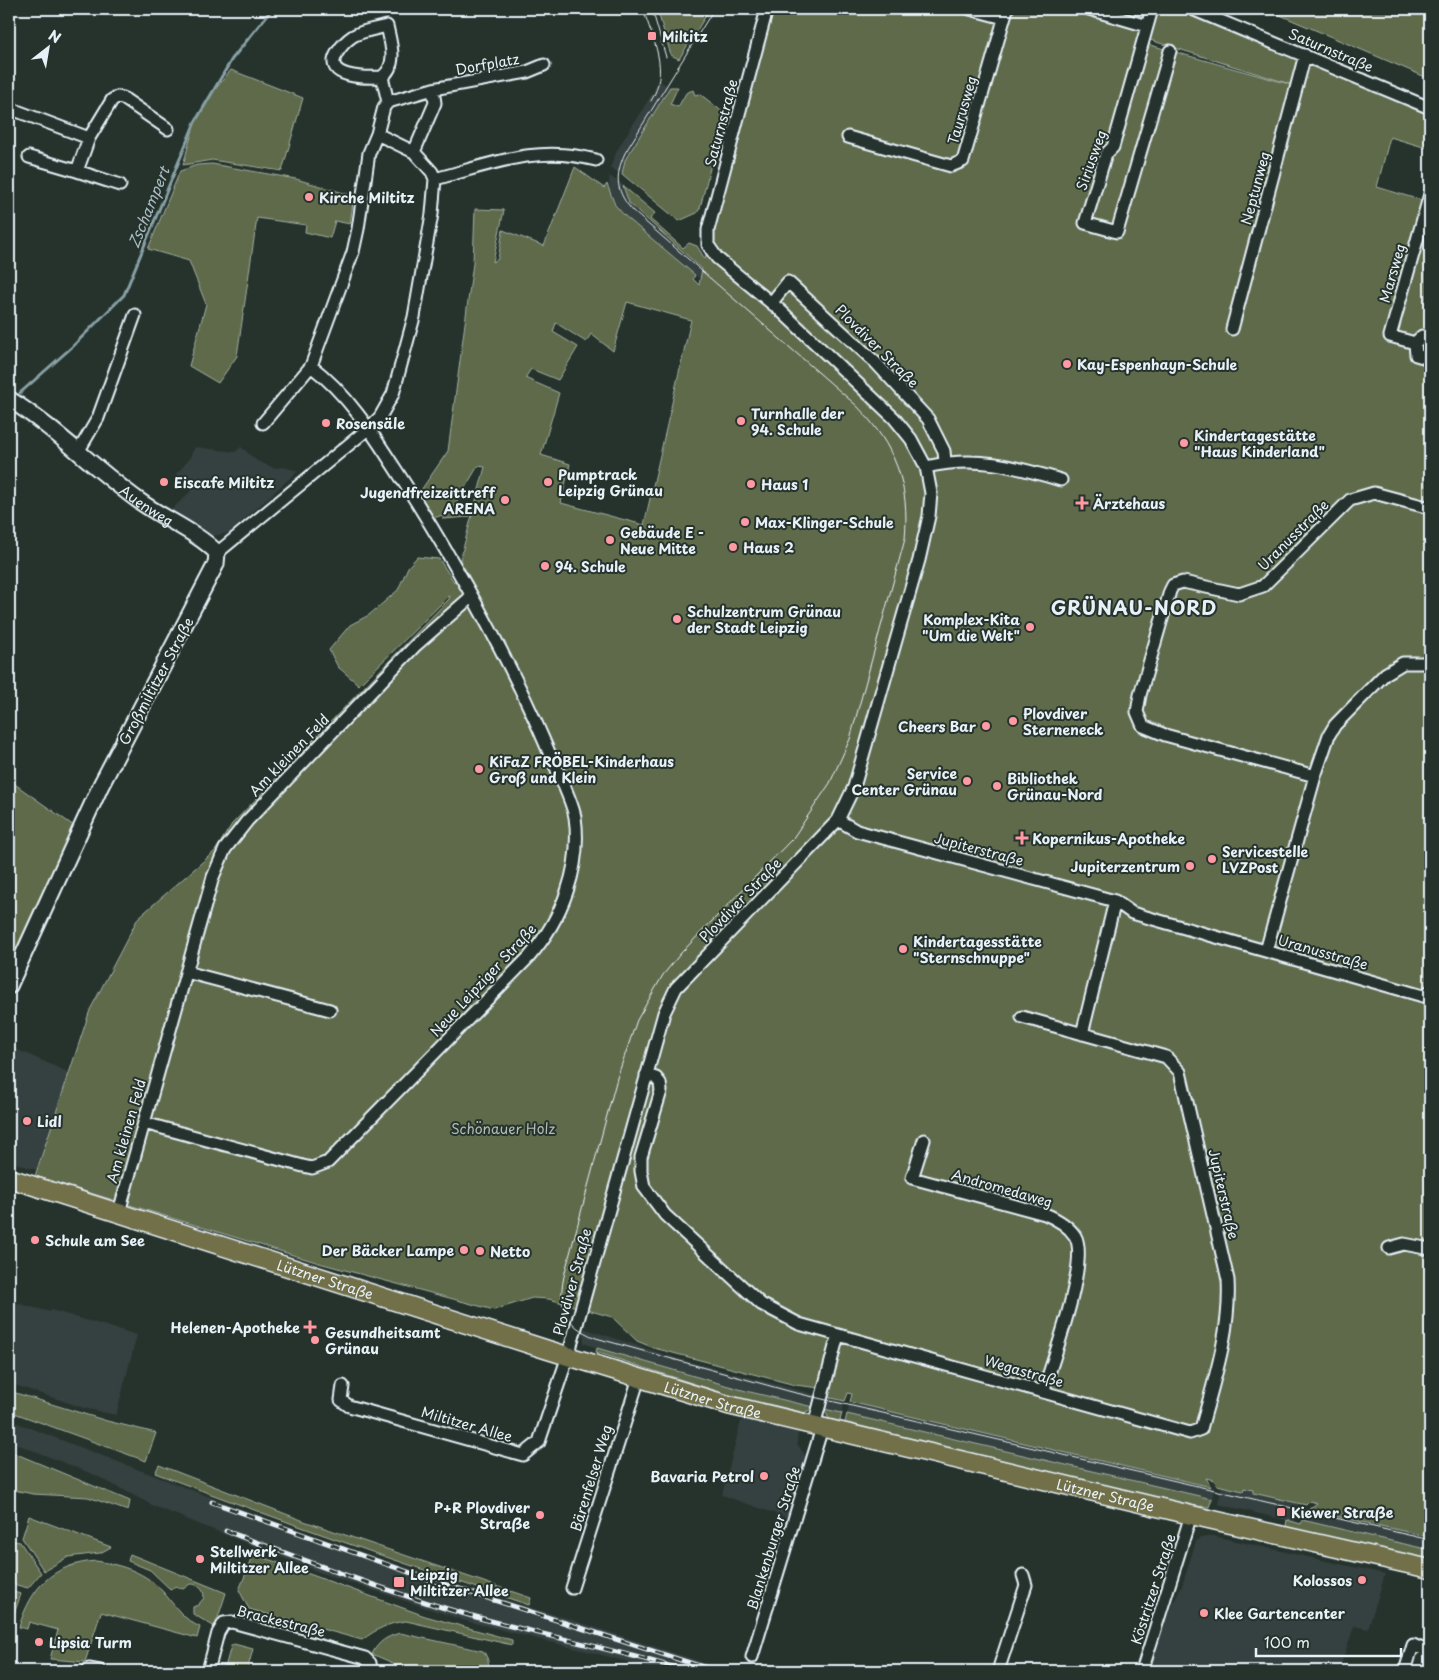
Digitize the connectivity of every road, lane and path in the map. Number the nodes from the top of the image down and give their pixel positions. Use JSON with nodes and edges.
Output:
{"nodes":[{"id":1,"x":767,"y":9,"type":"edge"},
{"id":2,"x":970,"y":9,"type":"edge"},
{"id":3,"x":1089,"y":9,"type":"edge"},
{"id":4,"x":1152,"y":9,"type":"edge"},
{"id":5,"x":1192,"y":9,"type":"edge"},
{"id":6,"x":1005,"y":13,"type":"edge"},
{"id":7,"x":1147,"y":26,"type":"junction"},
{"id":8,"x":1170,"y":51,"type":"dead end"},
{"id":9,"x":1305,"y":55,"type":"junction"},
{"id":10,"x":544,"y":66,"type":"dead end"},
{"id":11,"x":382,"y":78,"type":"junction"},
{"id":12,"x":433,"y":89,"type":"junction"},
{"id":13,"x":388,"y":102,"type":"junction"},
{"id":14,"x":9,"y":108,"type":"edge"},
{"id":15,"x":1430,"y":108,"type":"edge"},
{"id":16,"x":168,"y":129,"type":"dead end"},
{"id":17,"x":377,"y":134,"type":"junction"},
{"id":18,"x":88,"y":138,"type":"junction"},
{"id":19,"x":848,"y":138,"type":"dead end"},
{"id":20,"x":414,"y":152,"type":"junction"},
{"id":21,"x":29,"y":157,"type":"dead end"},
{"id":22,"x":596,"y":160,"type":"dead end"},
{"id":23,"x":77,"y":171,"type":"junction"},
{"id":24,"x":435,"y":179,"type":"junction"},
{"id":25,"x":120,"y":185,"type":"dead end"},
{"id":26,"x":1430,"y":194,"type":"edge"},
{"id":27,"x":708,"y":245,"type":"joint"},
{"id":28,"x":772,"y":302,"type":"junction"},
{"id":29,"x":136,"y":316,"type":"dead end"},
{"id":30,"x":1232,"y":329,"type":"dead end"},
{"id":31,"x":1430,"y":338,"type":"edge"},
{"id":32,"x":1415,"y":343,"type":"junction"},
{"id":33,"x":1430,"y":359,"type":"edge"},
{"id":34,"x":310,"y":366,"type":"junction"},
{"id":35,"x":13,"y":402,"type":"edge"},
{"id":36,"x":263,"y":422,"type":"dead end"},
{"id":37,"x":369,"y":428,"type":"junction"},
{"id":38,"x":78,"y":452,"type":"junction"},
{"id":39,"x":945,"y":462,"type":"junction"},
{"id":40,"x":926,"y":467,"type":"junction"},
{"id":41,"x":1061,"y":480,"type":"dead end"},
{"id":42,"x":1430,"y":508,"type":"edge"},
{"id":43,"x":218,"y":553,"type":"junction"},
{"id":44,"x":472,"y":596,"type":"junction"},
{"id":45,"x":1430,"y":663,"type":"edge"},
{"id":46,"x":1315,"y":776,"type":"junction"},
{"id":47,"x":838,"y":820,"type":"junction"},
{"id":48,"x":1115,"y":901,"type":"junction"},
{"id":49,"x":1266,"y":951,"type":"junction"},
{"id":50,"x":186,"y":972,"type":"junction"},
{"id":51,"x":9,"y":986,"type":"edge"},
{"id":52,"x":1430,"y":991,"type":"edge"},
{"id":53,"x":330,"y":1010,"type":"dead end"},
{"id":54,"x":1022,"y":1017,"type":"dead end"},
{"id":55,"x":1082,"y":1034,"type":"junction"},
{"id":56,"x":646,"y":1075,"type":"junction"},
{"id":57,"x":144,"y":1123,"type":"junction"},
{"id":58,"x":924,"y":1140,"type":"dead end"},
{"id":59,"x":9,"y":1178,"type":"edge"},
{"id":60,"x":119,"y":1212,"type":"junction"},
{"id":61,"x":1389,"y":1248,"type":"dead end"},
{"id":62,"x":1430,"y":1249,"type":"edge"},
{"id":63,"x":838,"y":1335,"type":"junction"},
{"id":64,"x":568,"y":1356,"type":"junction"},
{"id":65,"x":639,"y":1378,"type":"junction"},
{"id":66,"x":343,"y":1386,"type":"dead end"},
{"id":67,"x":1043,"y":1392,"type":"junction"},
{"id":68,"x":818,"y":1427,"type":"junction"},
{"id":69,"x":1201,"y":1429,"type":"joint"},
{"id":70,"x":1191,"y":1515,"type":"junction"},
{"id":71,"x":1430,"y":1569,"type":"edge"},
{"id":72,"x":1023,"y":1575,"type":"dead end"},
{"id":73,"x":572,"y":1588,"type":"dead end"},
{"id":74,"x":752,"y":1657,"type":"dead end"},
{"id":75,"x":208,"y":1671,"type":"edge"},
{"id":76,"x":371,"y":1671,"type":"edge"},
{"id":77,"x":998,"y":1671,"type":"edge"},
{"id":78,"x":1142,"y":1671,"type":"edge"},
{"id":79,"x":1405,"y":1671,"type":"edge"},
{"id":80,"x":1418,"y":1671,"type":"edge"}],
"edges":[{"from":1,"to":27,"type":"street","name":"Saturnstraße"},
{"from":2,"to":6,"type":"street"},
{"from":3,"to":7,"type":"street"},
{"from":4,"to":7,"type":"street","name":"Siriusweg"},
{"from":5,"to":9,"type":"street","name":"Saturnstraße"},
{"from":6,"to":19,"type":"street","name":"Taurusweg"},
{"from":7,"to":8,"type":"street","name":"Siriusweg"},
{"from":9,"to":15,"type":"street","name":"Saturnstraße"},
{"from":9,"to":30,"type":"street","name":"Neptunweg"},
{"from":10,"to":12,"type":"street","name":"Dorfplatz"},
{"from":11,"to":11,"type":"street"},
{"from":11,"to":13,"type":"street"},
{"from":12,"to":13,"type":"street","name":"Dorfplatz"},
{"from":12,"to":20,"type":"street"},
{"from":13,"to":17,"type":"street"},
{"from":14,"to":18,"type":"street"},
{"from":16,"to":18,"type":"street"},
{"from":17,"to":20,"type":"street"},
{"from":17,"to":34,"type":"street"},
{"from":18,"to":23,"type":"street"},
{"from":20,"to":24,"type":"street"},
{"from":21,"to":23,"type":"street"},
{"from":22,"to":24,"type":"street"},
{"from":23,"to":25,"type":"street"},
{"from":24,"to":37,"type":"street"},
{"from":26,"to":32,"type":"street","name":"Marsweg"},
{"from":27,"to":28,"type":"street","name":"Plovdiver Straße"},
{"from":28,"to":39,"type":"street","name":"Plovdiver Straße"},
{"from":28,"to":40,"type":"street","name":"Plovdiver Straße"},
{"from":29,"to":38,"type":"street"},
{"from":31,"to":32,"type":"street"},
{"from":32,"to":33,"type":"street"},
{"from":34,"to":36,"type":"street"},
{"from":34,"to":37,"type":"street","name":"Neue Leipziger Straße"},
{"from":35,"to":38,"type":"street","name":"Auenweg"},
{"from":37,"to":43,"type":"street"},
{"from":37,"to":44,"type":"street","name":"Neue Leipziger Straße"},
{"from":38,"to":43,"type":"street","name":"Auenweg"},
{"from":39,"to":40,"type":"street"},
{"from":39,"to":41,"type":"street"},
{"from":40,"to":47,"type":"street","name":"Plovdiver Straße"},
{"from":42,"to":46,"type":"street","name":"Uranusstraße"},
{"from":43,"to":51,"type":"street","name":"Großmiltitzer Straße"},
{"from":44,"to":50,"type":"street","name":"Am kleinen Feld"},
{"from":44,"to":57,"type":"street","name":"Neue Leipziger Straße"},
{"from":45,"to":46,"type":"street","name":"Uranusstraße"},
{"from":46,"to":49,"type":"street","name":"Uranusstraße"},
{"from":47,"to":48,"type":"street","name":"Jupiterstraße"},
{"from":47,"to":56,"type":"street","name":"Plovdiver Straße"},
{"from":48,"to":49,"type":"street","name":"Jupiterstraße"},
{"from":48,"to":55,"type":"street"},
{"from":49,"to":52,"type":"street","name":"Uranusstraße"},
{"from":50,"to":53,"type":"street"},
{"from":50,"to":57,"type":"street","name":"Am kleinen Feld"},
{"from":54,"to":55,"type":"street","name":"Jupiterstraße"},
{"from":55,"to":69,"type":"street","name":"Jupiterstraße"},
{"from":56,"to":63,"type":"street","name":"Wegastraße"},
{"from":56,"to":64,"type":"street","name":"Plovdiver Straße"},
{"from":57,"to":60,"type":"street","name":"Am kleinen Feld"},
{"from":58,"to":67,"type":"street","name":"Andromedaweg"},
{"from":59,"to":60,"type":"main road","name":"Lützner Straße"},
{"from":60,"to":64,"type":"main road","name":"Lützner Straße"},
{"from":61,"to":62,"type":"street"},
{"from":63,"to":67,"type":"street","name":"Wegastraße"},
{"from":63,"to":68,"type":"street"},
{"from":64,"to":65,"type":"main road","name":"Lützner Straße"},
{"from":64,"to":66,"type":"street","name":"Miltitzer Allee"},
{"from":65,"to":68,"type":"main road","name":"Lützner Straße"},
{"from":65,"to":73,"type":"street","name":"Bärenfelser Weg"},
{"from":67,"to":69,"type":"street","name":"Wegastraße"},
{"from":68,"to":70,"type":"main road","name":"Lützner Straße"},
{"from":68,"to":74,"type":"street","name":"Blankenburger Straße"},
{"from":70,"to":71,"type":"main road","name":"Lützner Straße"},
{"from":70,"to":78,"type":"street","name":"Köstritzer Straße"},
{"from":72,"to":77,"type":"street"},
{"from":75,"to":76,"type":"street","name":"Brackestraße"},
{"from":79,"to":80,"type":"street"}]}
